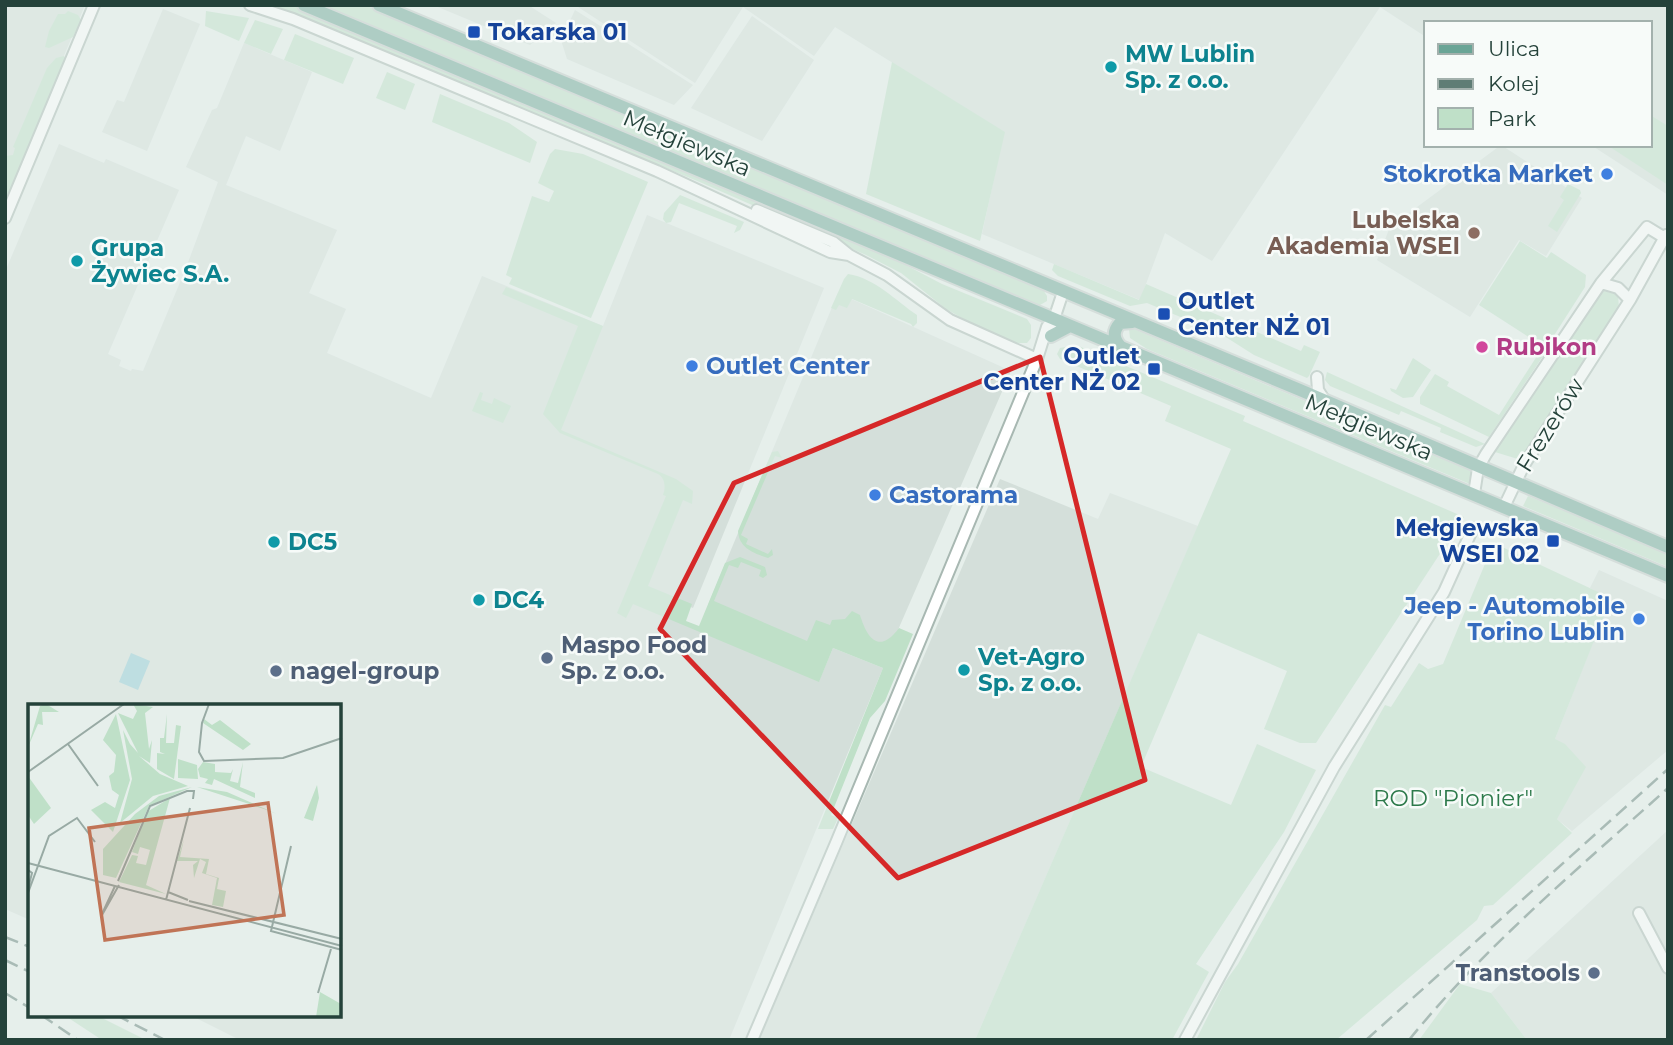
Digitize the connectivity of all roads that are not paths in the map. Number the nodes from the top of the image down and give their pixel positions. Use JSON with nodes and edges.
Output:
{"nodes":[{"id":1,"x":94,"y":5,"type":"edge"},
{"id":2,"x":250,"y":5,"type":"edge"},
{"id":3,"x":304,"y":5,"type":"edge"},
{"id":4,"x":379,"y":5,"type":"edge"},
{"id":5,"x":5,"y":218,"type":"edge"},
{"id":6,"x":1666,"y":235,"type":"edge"},
{"id":7,"x":1601,"y":283,"type":"junction"},
{"id":8,"x":1063,"y":292,"type":"junction"},
{"id":9,"x":1630,"y":300,"type":"junction"},
{"id":10,"x":1053,"y":319,"type":"junction"},
{"id":11,"x":1136,"y":322,"type":"junction"},
{"id":12,"x":1070,"y":326,"type":"junction"},
{"id":13,"x":1051,"y":336,"type":"junction"},
{"id":14,"x":1120,"y":346,"type":"junction"},
{"id":15,"x":1037,"y":359,"type":"junction"},
{"id":16,"x":1300,"y":390,"type":"junction"},
{"id":17,"x":1325,"y":401,"type":"junction"},
{"id":18,"x":1478,"y":468,"type":"junction"},
{"id":19,"x":1515,"y":483,"type":"junction"},
{"id":20,"x":1474,"y":494,"type":"junction"},
{"id":21,"x":1504,"y":507,"type":"junction"},
{"id":22,"x":1473,"y":528,"type":"dead end"},
{"id":23,"x":1668,"y":547,"type":"edge"},
{"id":24,"x":1668,"y":576,"type":"edge"},
{"id":25,"x":1640,"y":913,"type":"dead end"},
{"id":26,"x":1668,"y":968,"type":"edge"},
{"id":27,"x":752,"y":1040,"type":"edge"},
{"id":28,"x":1185,"y":1040,"type":"edge"}],
"edges":[{"from":1,"to":5,"type":"street"},
{"from":2,"to":15,"type":"street","name":"Mełgiewska"},
{"from":3,"to":10,"type":"main road","name":"Mełgiewska"},
{"from":4,"to":8,"type":"main road","name":"Mełgiewska"},
{"from":6,"to":7,"type":"street","name":"Frezerów"},
{"from":6,"to":9,"type":"street","name":"Frezerów"},
{"from":7,"to":9,"type":"street"},
{"from":7,"to":18,"type":"street","name":"Frezerów"},
{"from":8,"to":10,"type":"street"},
{"from":8,"to":11,"type":"main road","name":"Mełgiewska"},
{"from":9,"to":19,"type":"street","name":"Frezerów"},
{"from":10,"to":12,"type":"main road","name":"Mełgiewska"},
{"from":10,"to":13,"type":"street"},
{"from":10,"to":15,"type":"street"},
{"from":11,"to":14,"type":"main road"},
{"from":11,"to":16,"type":"main road","name":"Mełgiewska"},
{"from":12,"to":13,"type":"main road"},
{"from":12,"to":14,"type":"main road","name":"Mełgiewska"},
{"from":13,"to":15,"type":"street"},
{"from":14,"to":20,"type":"main road","name":"Mełgiewska"},
{"from":15,"to":27,"type":"street"},
{"from":16,"to":17,"type":"main road","name":"Mełgiewska"},
{"from":16,"to":17,"type":"street"},
{"from":17,"to":18,"type":"main road","name":"Mełgiewska"},
{"from":18,"to":19,"type":"main road","name":"Mełgiewska"},
{"from":18,"to":20,"type":"street","name":"Frezerów"},
{"from":19,"to":21,"type":"street","name":"Frezerów"},
{"from":19,"to":23,"type":"main road","name":"Mełgiewska"},
{"from":20,"to":21,"type":"main road","name":"Mełgiewska"},
{"from":21,"to":24,"type":"main road","name":"Mełgiewska"},
{"from":22,"to":28,"type":"street"},
{"from":25,"to":26,"type":"street"}]}
